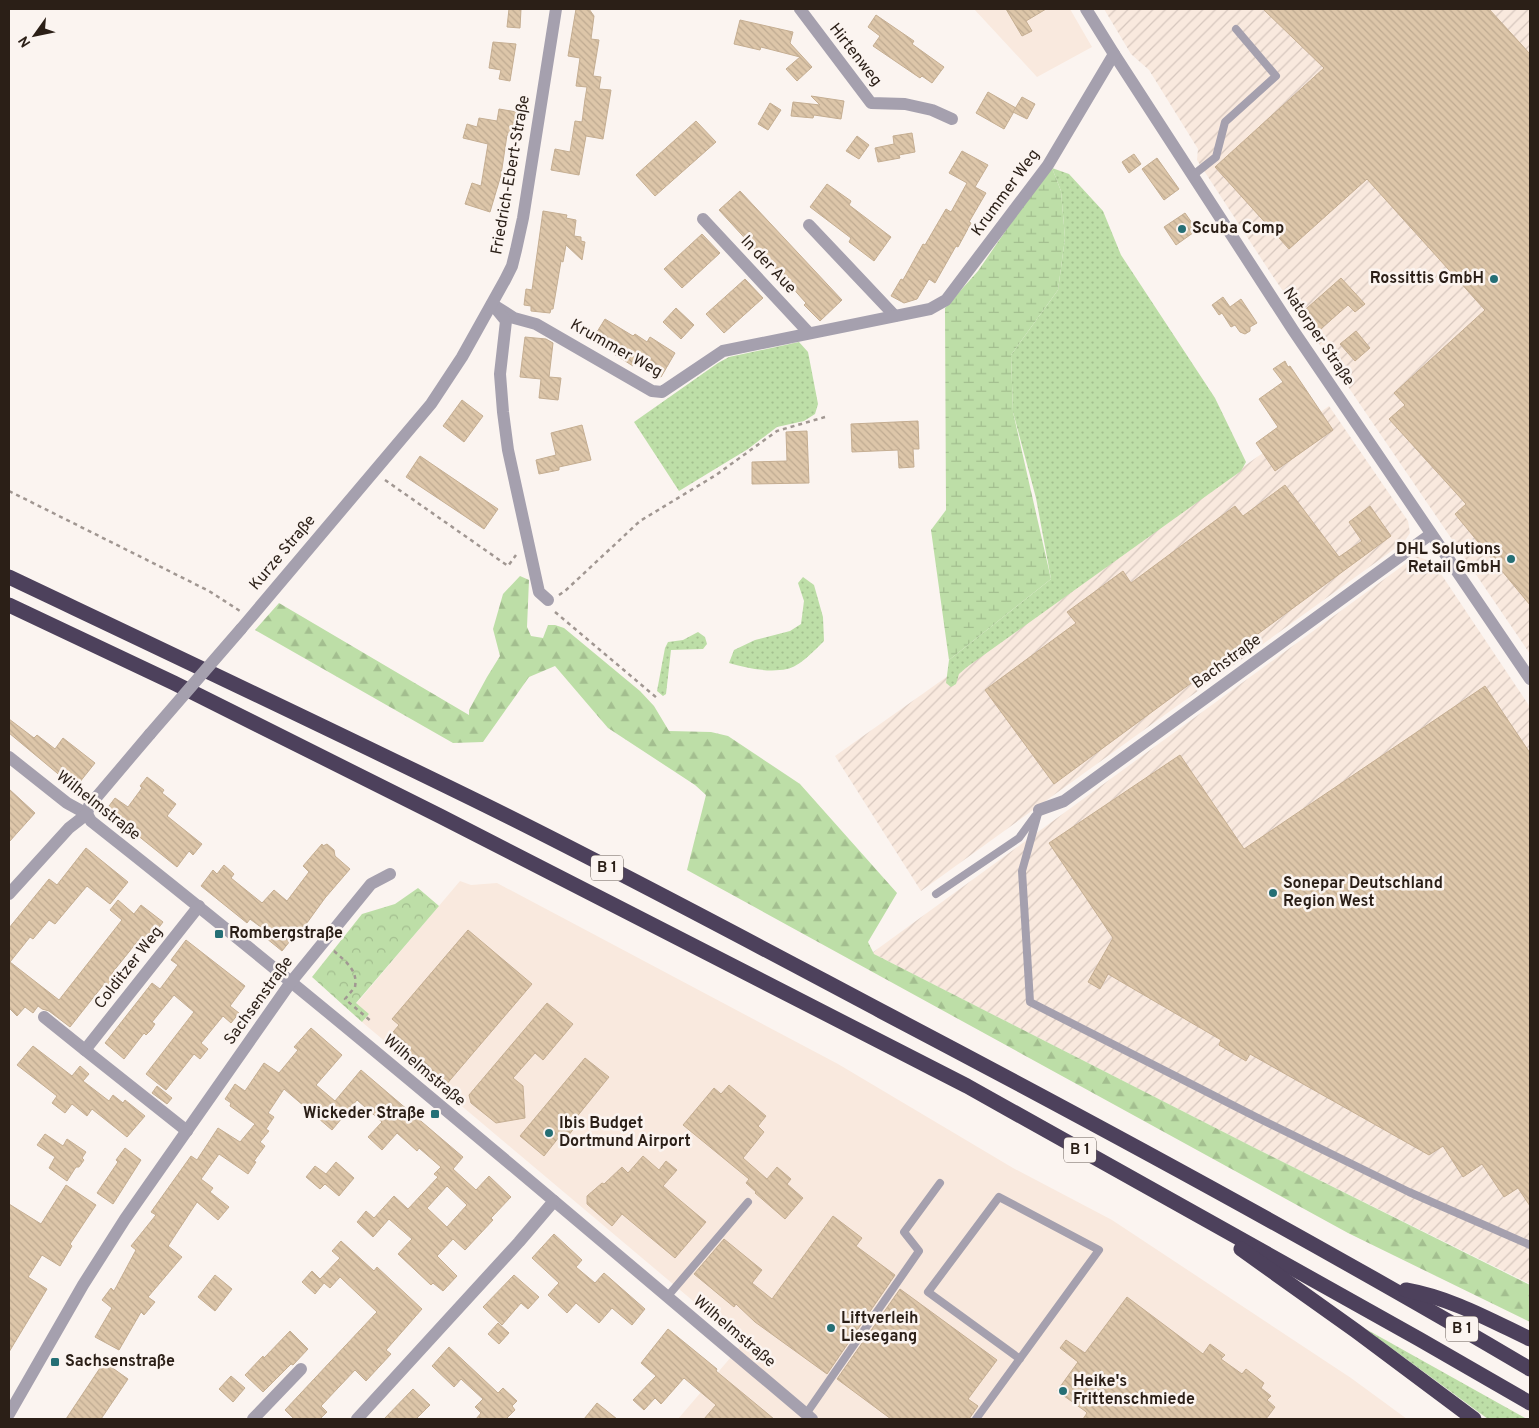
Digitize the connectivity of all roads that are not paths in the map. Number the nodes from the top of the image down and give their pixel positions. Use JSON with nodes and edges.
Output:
{"nodes":[{"id":1,"x":556,"y":9,"type":"edge"},
{"id":2,"x":800,"y":9,"type":"edge"},
{"id":3,"x":1086,"y":9,"type":"edge"},
{"id":4,"x":1236,"y":28,"type":"dead end"},
{"id":5,"x":1114,"y":54,"type":"junction"},
{"id":6,"x":952,"y":120,"type":"dead end"},
{"id":7,"x":1192,"y":176,"type":"junction"},
{"id":8,"x":703,"y":219,"type":"dead end"},
{"id":9,"x":809,"y":225,"type":"dead end"},
{"id":10,"x":492,"y":304,"type":"junction"},
{"id":11,"x":895,"y":316,"type":"junction"},
{"id":12,"x":809,"y":333,"type":"junction"},
{"id":13,"x":1431,"y":534,"type":"junction"},
{"id":14,"x":9,"y":577,"type":"edge"},
{"id":15,"x":548,"y":600,"type":"road end"},
{"id":16,"x":9,"y":604,"type":"edge"},
{"id":17,"x":1530,"y":679,"type":"edge"},
{"id":18,"x":9,"y":757,"type":"edge"},
{"id":19,"x":1039,"y":810,"type":"junction"},
{"id":20,"x":87,"y":814,"type":"junction"},
{"id":21,"x":390,"y":874,"type":"dead end"},
{"id":22,"x":9,"y":894,"type":"edge"},
{"id":23,"x":936,"y":894,"type":"dead end"},
{"id":24,"x":199,"y":906,"type":"junction"},
{"id":25,"x":291,"y":982,"type":"junction"},
{"id":26,"x":44,"y":1017,"type":"dead end"},
{"id":27,"x":85,"y":1050,"type":"junction"},
{"id":28,"x":187,"y":1131,"type":"junction"},
{"id":29,"x":940,"y":1183,"type":"dead end"},
{"id":30,"x":554,"y":1201,"type":"junction"},
{"id":31,"x":748,"y":1202,"type":"dead end"},
{"id":32,"x":1194,"y":1213,"type":"junction"},
{"id":33,"x":1530,"y":1246,"type":"edge"},
{"id":34,"x":1394,"y":1289,"type":"junction"},
{"id":35,"x":667,"y":1297,"type":"junction"},
{"id":36,"x":1530,"y":1339,"type":"edge"},
{"id":37,"x":1020,"y":1359,"type":"junction"},
{"id":38,"x":301,"y":1369,"type":"dead end"},
{"id":39,"x":1530,"y":1369,"type":"edge"},
{"id":40,"x":1530,"y":1403,"type":"edge"},
{"id":41,"x":9,"y":1414,"type":"edge"},
{"id":42,"x":809,"y":1417,"type":"edge"},
{"id":43,"x":253,"y":1419,"type":"edge"},
{"id":44,"x":357,"y":1419,"type":"edge"},
{"id":45,"x":976,"y":1419,"type":"edge"},
{"id":46,"x":1474,"y":1419,"type":"edge"}],
"edges":[{"from":1,"to":10,"type":"street","name":"Friedrich-Ebert-Straße"},
{"from":2,"to":6,"type":"street","name":"Hirtenweg"},
{"from":3,"to":5,"type":"street","name":"Natorper Straße"},
{"from":4,"to":7,"type":"lane"},
{"from":5,"to":7,"type":"street","name":"Natorper Straße"},
{"from":5,"to":11,"type":"street","name":"Krummer Weg"},
{"from":7,"to":13,"type":"street","name":"Natorper Straße"},
{"from":8,"to":12,"type":"street","name":"In der Aue"},
{"from":9,"to":11,"type":"street"},
{"from":10,"to":12,"type":"street","name":"Krummer Weg"},
{"from":10,"to":15,"type":"street"},
{"from":10,"to":20,"type":"street","name":"Kurze Straße","bridge":true},
{"from":11,"to":12,"type":"street","name":"Krummer Weg"},
{"from":13,"to":17,"type":"street","name":"Natorper Straße"},
{"from":13,"to":19,"type":"street","name":"Bachstraße"},
{"from":14,"to":34,"type":"highway","number":"B 1"},
{"from":16,"to":32,"type":"highway","number":"B 1"},
{"from":18,"to":20,"type":"street","name":"Wilhelmstraße"},
{"from":19,"to":23,"type":"lane"},
{"from":19,"to":33,"type":"lane"},
{"from":20,"to":22,"type":"street"},
{"from":20,"to":24,"type":"street","name":"Wilhelmstraße"},
{"from":21,"to":25,"type":"street","name":"Sachsenstraße"},
{"from":24,"to":25,"type":"street","name":"Wilhelmstraße"},
{"from":24,"to":27,"type":"street","name":"Colditzer Weg"},
{"from":25,"to":28,"type":"street","name":"Sachsenstraße"},
{"from":25,"to":30,"type":"street","name":"Wilhelmstraße"},
{"from":26,"to":27,"type":"street"},
{"from":27,"to":28,"type":"street"},
{"from":28,"to":41,"type":"street","name":"Sachsenstraße"},
{"from":29,"to":42,"type":"lane"},
{"from":30,"to":35,"type":"street","name":"Wilhelmstraße"},
{"from":30,"to":44,"type":"street"},
{"from":31,"to":35,"type":"lane"},
{"from":32,"to":40,"type":"highway","number":"B 1"},
{"from":32,"to":46,"type":"highway"},
{"from":34,"to":36,"type":"highway"},
{"from":34,"to":39,"type":"highway","number":"B 1"},
{"from":35,"to":42,"type":"street","name":"Wilhelmstraße"},
{"from":37,"to":37,"type":"lane"},
{"from":37,"to":45,"type":"lane"},
{"from":38,"to":43,"type":"street"}]}
